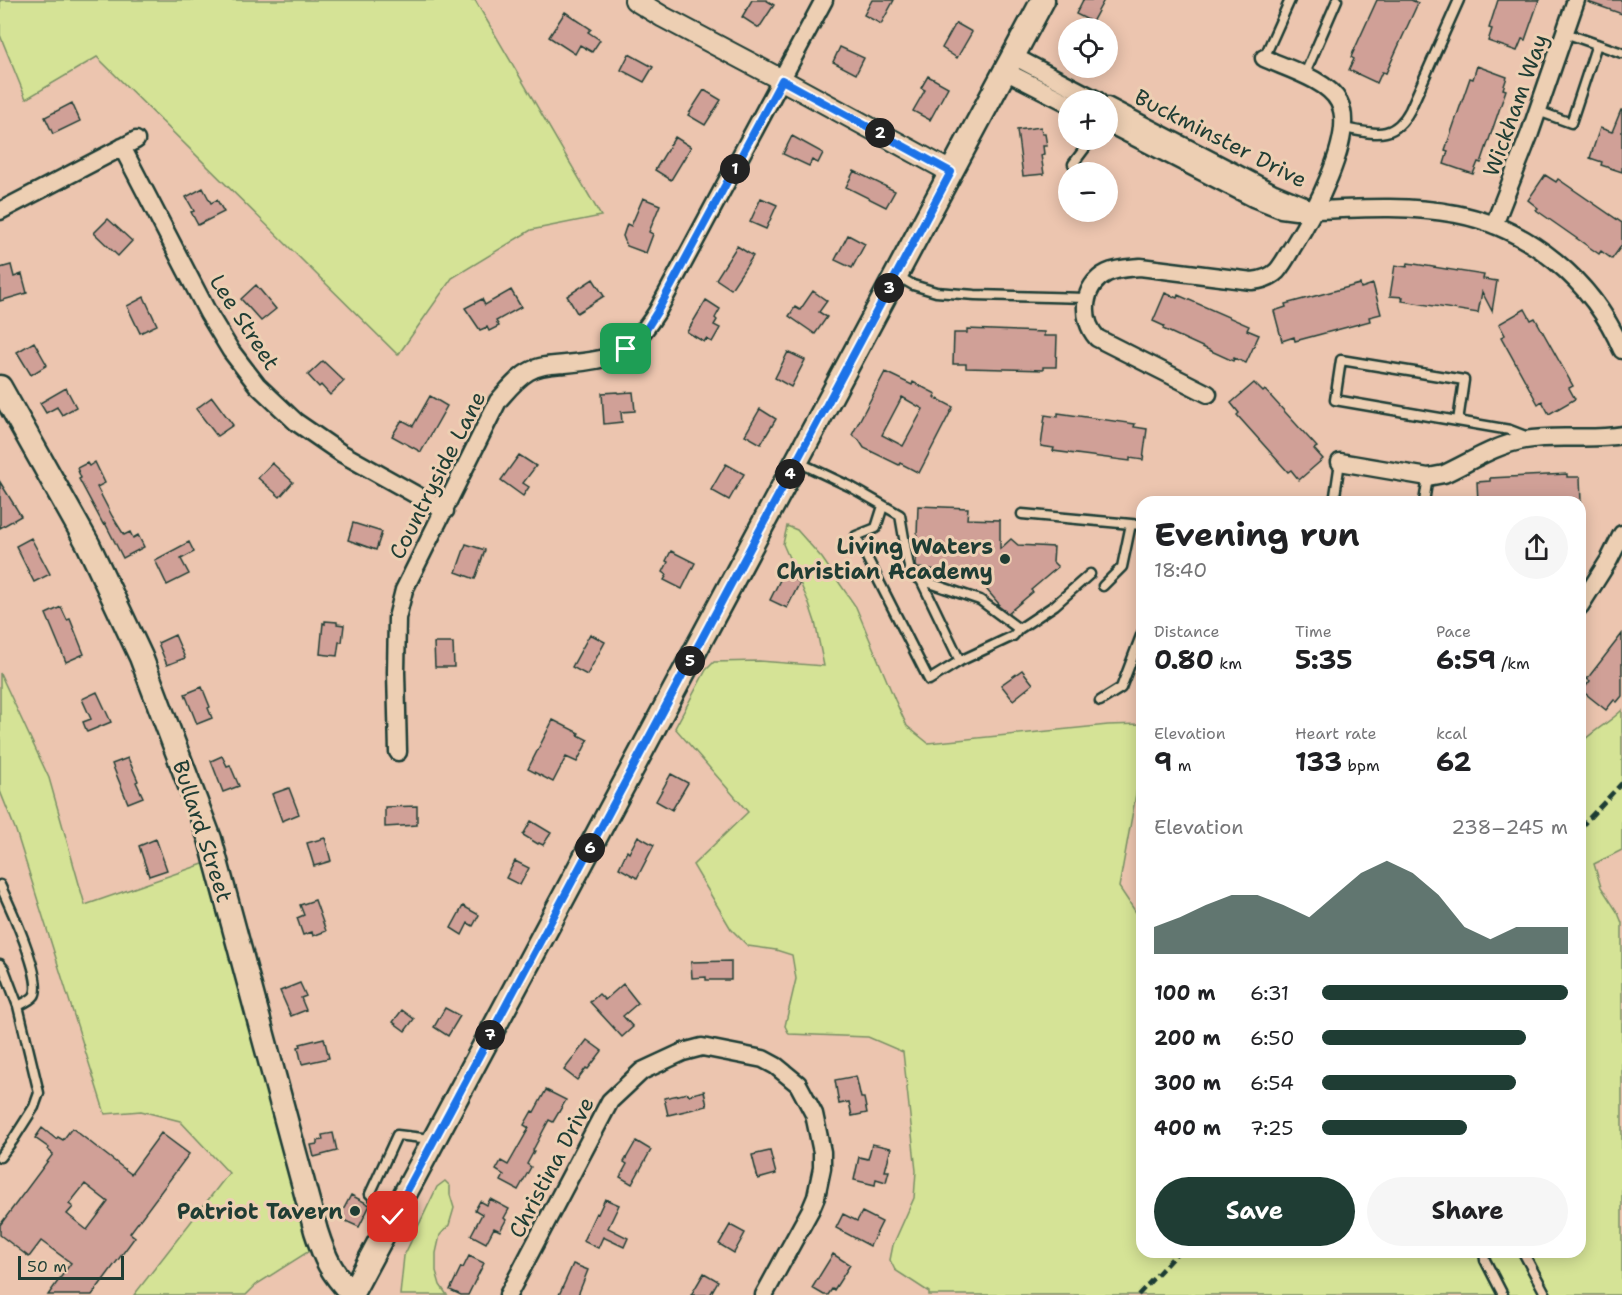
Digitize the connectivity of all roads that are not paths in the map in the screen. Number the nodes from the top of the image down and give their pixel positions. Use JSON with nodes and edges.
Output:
{"nodes":[{"id":1,"x":635,"y":0,"type":"edge"},
{"id":2,"x":824,"y":0,"type":"edge"},
{"id":3,"x":1043,"y":0,"type":"edge"},
{"id":4,"x":1290,"y":0,"type":"edge"},
{"id":5,"x":1337,"y":0,"type":"edge"},
{"id":6,"x":1459,"y":0,"type":"edge"},
{"id":7,"x":1576,"y":0,"type":"edge"},
{"id":8,"x":1565,"y":33,"type":"junction"},
{"id":9,"x":1597,"y":44,"type":"junction"},
{"id":10,"x":1622,"y":53,"type":"edge"},
{"id":11,"x":1264,"y":58,"type":"joint"},
{"id":12,"x":1009,"y":64,"type":"junction"},
{"id":13,"x":1304,"y":76,"type":"junction"},
{"id":14,"x":782,"y":80,"type":"junction"},
{"id":15,"x":1064,"y":90,"type":"edge"},
{"id":16,"x":1058,"y":96,"type":"edge"},
{"id":17,"x":1538,"y":111,"type":"junction"},
{"id":18,"x":1118,"y":117,"type":"edge"},
{"id":19,"x":1343,"y":128,"type":"junction"},
{"id":20,"x":951,"y":172,"type":"junction"},
{"id":21,"x":1315,"y":210,"type":"junction"},
{"id":22,"x":0,"y":211,"type":"edge"},
{"id":23,"x":1494,"y":225,"type":"junction"},
{"id":24,"x":896,"y":275,"type":"junction"},
{"id":25,"x":1087,"y":298,"type":"junction"},
{"id":26,"x":1622,"y":350,"type":"edge"},
{"id":27,"x":0,"y":387,"type":"edge"},
{"id":28,"x":1208,"y":394,"type":"dead end"},
{"id":29,"x":1458,"y":421,"type":"junction"},
{"id":30,"x":1622,"y":435,"type":"edge"},
{"id":31,"x":1527,"y":440,"type":"junction"},
{"id":32,"x":797,"y":461,"type":"junction"},
{"id":33,"x":1340,"y":462,"type":"joint"},
{"id":34,"x":1428,"y":477,"type":"junction"},
{"id":35,"x":1335,"y":496,"type":"edge"},
{"id":36,"x":1425,"y":496,"type":"edge"},
{"id":37,"x":883,"y":506,"type":"junction"},
{"id":38,"x":445,"y":511,"type":"junction"},
{"id":39,"x":1022,"y":514,"type":"dead end"},
{"id":40,"x":1131,"y":524,"type":"junction"},
{"id":41,"x":1136,"y":524,"type":"edge"},
{"id":42,"x":1622,"y":534,"type":"edge"},
{"id":43,"x":1090,"y":574,"type":"dead end"},
{"id":44,"x":921,"y":580,"type":"junction"},
{"id":45,"x":1103,"y":586,"type":"dead end"},
{"id":46,"x":1586,"y":596,"type":"edge"},
{"id":47,"x":1019,"y":629,"type":"junction"},
{"id":48,"x":1136,"y":648,"type":"edge"},
{"id":49,"x":960,"y":661,"type":"junction"},
{"id":50,"x":1100,"y":701,"type":"dead end"},
{"id":51,"x":398,"y":752,"type":"dead end"},
{"id":52,"x":0,"y":885,"type":"edge"},
{"id":53,"x":0,"y":964,"type":"edge"},
{"id":54,"x":18,"y":1006,"type":"junction"},
{"id":55,"x":434,"y":1140,"type":"junction"},
{"id":56,"x":0,"y":1157,"type":"edge"},
{"id":57,"x":393,"y":1217,"type":"junction"},
{"id":58,"x":1485,"y":1258,"type":"edge"},
{"id":59,"x":1526,"y":1258,"type":"edge"},
{"id":60,"x":352,"y":1294,"type":"edge"},
{"id":61,"x":508,"y":1295,"type":"edge"},
{"id":62,"x":764,"y":1295,"type":"edge"},
{"id":63,"x":1503,"y":1295,"type":"edge"},
{"id":64,"x":1546,"y":1295,"type":"edge"}],
"edges":[{"from":1,"to":14,"type":"street"},
{"from":2,"to":14,"type":"street","name":"Countryside Lane"},
{"from":3,"to":12,"type":"main road"},
{"from":4,"to":11,"type":"lane"},
{"from":5,"to":13,"type":"lane"},
{"from":6,"to":19,"type":"lane"},
{"from":7,"to":8,"type":"street","name":"Wickham Way"},
{"from":8,"to":9,"type":"lane"},
{"from":8,"to":17,"type":"street","name":"Wickham Way"},
{"from":9,"to":10,"type":"lane"},
{"from":9,"to":17,"type":"lane"},
{"from":11,"to":13,"type":"street"},
{"from":12,"to":15,"type":"street","name":"Buckminster Drive"},
{"from":12,"to":16,"type":"street"},
{"from":12,"to":20,"type":"main road"},
{"from":13,"to":19,"type":"street"},
{"from":14,"to":20,"type":"street"},
{"from":14,"to":38,"type":"street","name":"Countryside Lane"},
{"from":17,"to":23,"type":"street","name":"Wickham Way"},
{"from":18,"to":21,"type":"street","name":"Buckminster Drive"},
{"from":19,"to":21,"type":"street"},
{"from":20,"to":24,"type":"main road"},
{"from":21,"to":23,"type":"street","name":"Buckminster Drive"},
{"from":21,"to":25,"type":"street"},
{"from":22,"to":38,"type":"street","name":"Lee Street"},
{"from":23,"to":26,"type":"street","name":"Buckminster Drive"},
{"from":24,"to":25,"type":"lane"},
{"from":24,"to":32,"type":"main road"},
{"from":25,"to":28,"type":"street"},
{"from":27,"to":60,"type":"main road","name":"Bullard Street"},
{"from":29,"to":29,"type":"lane"},
{"from":29,"to":31,"type":"lane"},
{"from":30,"to":31,"type":"street"},
{"from":31,"to":34,"type":"street"},
{"from":32,"to":37,"type":"lane"},
{"from":32,"to":55,"type":"main road"},
{"from":33,"to":34,"type":"street"},
{"from":33,"to":35,"type":"lane"},
{"from":34,"to":36,"type":"lane"},
{"from":37,"to":44,"type":"lane"},
{"from":37,"to":49,"type":"lane"},
{"from":38,"to":51,"type":"street","name":"Countryside Lane"},
{"from":39,"to":40,"type":"lane"},
{"from":40,"to":41,"type":"lane"},
{"from":40,"to":45,"type":"lane"},
{"from":42,"to":46,"type":"street"},
{"from":43,"to":47,"type":"lane"},
{"from":44,"to":47,"type":"lane"},
{"from":44,"to":49,"type":"lane"},
{"from":47,"to":49,"type":"lane"},
{"from":48,"to":50,"type":"lane"},
{"from":52,"to":54,"type":"lane"},
{"from":53,"to":54,"type":"lane"},
{"from":54,"to":56,"type":"lane"},
{"from":55,"to":57,"type":"main road"},
{"from":55,"to":57,"type":"lane"},
{"from":57,"to":60,"type":"main road"},
{"from":58,"to":63,"type":"lane"},
{"from":59,"to":64,"type":"lane"},
{"from":61,"to":62,"type":"street","name":"Christina Drive"}]}
